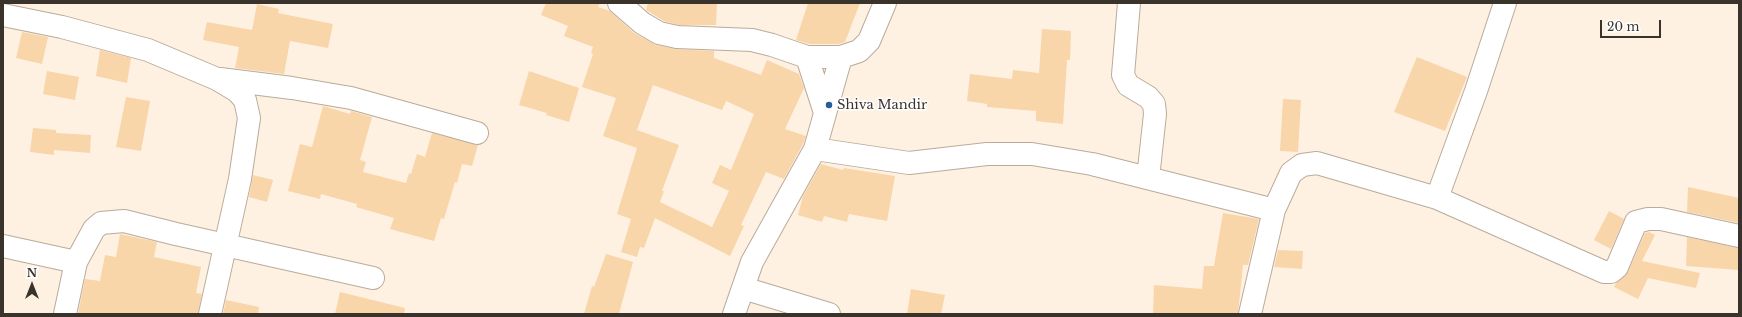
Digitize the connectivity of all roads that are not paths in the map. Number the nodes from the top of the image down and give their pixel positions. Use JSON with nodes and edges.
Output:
{"nodes":[{"id":1,"x":619,"y":3,"type":"edge"},
{"id":2,"x":885,"y":3,"type":"edge"},
{"id":3,"x":1129,"y":3,"type":"edge"},
{"id":4,"x":1505,"y":3,"type":"edge"},
{"id":5,"x":3,"y":15,"type":"edge"},
{"id":6,"x":807,"y":57,"type":"junction"},
{"id":7,"x":841,"y":57,"type":"junction"},
{"id":8,"x":217,"y":78,"type":"junction"},
{"id":9,"x":825,"y":113,"type":"junction"},
{"id":10,"x":477,"y":133,"type":"dead end"},
{"id":11,"x":815,"y":149,"type":"junction"},
{"id":12,"x":1148,"y":178,"type":"junction"},
{"id":13,"x":1437,"y":198,"type":"junction"},
{"id":14,"x":1274,"y":210,"type":"junction"},
{"id":15,"x":1739,"y":236,"type":"edge"},
{"id":16,"x":226,"y":244,"type":"junction"},
{"id":17,"x":3,"y":246,"type":"edge"},
{"id":18,"x":76,"y":262,"type":"junction"},
{"id":19,"x":373,"y":278,"type":"dead end"},
{"id":20,"x":743,"y":288,"type":"junction"},
{"id":21,"x":65,"y":314,"type":"edge"},
{"id":22,"x":210,"y":314,"type":"edge"},
{"id":23,"x":734,"y":314,"type":"edge"},
{"id":24,"x":829,"y":314,"type":"edge"},
{"id":25,"x":1250,"y":314,"type":"edge"}],
"edges":[{"from":1,"to":6,"type":"street"},
{"from":2,"to":7,"type":"street"},
{"from":3,"to":12,"type":"street"},
{"from":4,"to":13,"type":"street"},
{"from":5,"to":8,"type":"street"},
{"from":6,"to":7,"type":"street"},
{"from":6,"to":9,"type":"street"},
{"from":7,"to":9,"type":"street"},
{"from":8,"to":10,"type":"street"},
{"from":8,"to":16,"type":"street"},
{"from":9,"to":11,"type":"street"},
{"from":11,"to":12,"type":"street"},
{"from":11,"to":20,"type":"street"},
{"from":12,"to":14,"type":"street"},
{"from":13,"to":14,"type":"street"},
{"from":13,"to":15,"type":"street"},
{"from":14,"to":25,"type":"street"},
{"from":16,"to":18,"type":"street"},
{"from":16,"to":19,"type":"street"},
{"from":16,"to":22,"type":"street"},
{"from":17,"to":18,"type":"street"},
{"from":18,"to":21,"type":"street"},
{"from":20,"to":23,"type":"street"},
{"from":20,"to":24,"type":"street"}]}
